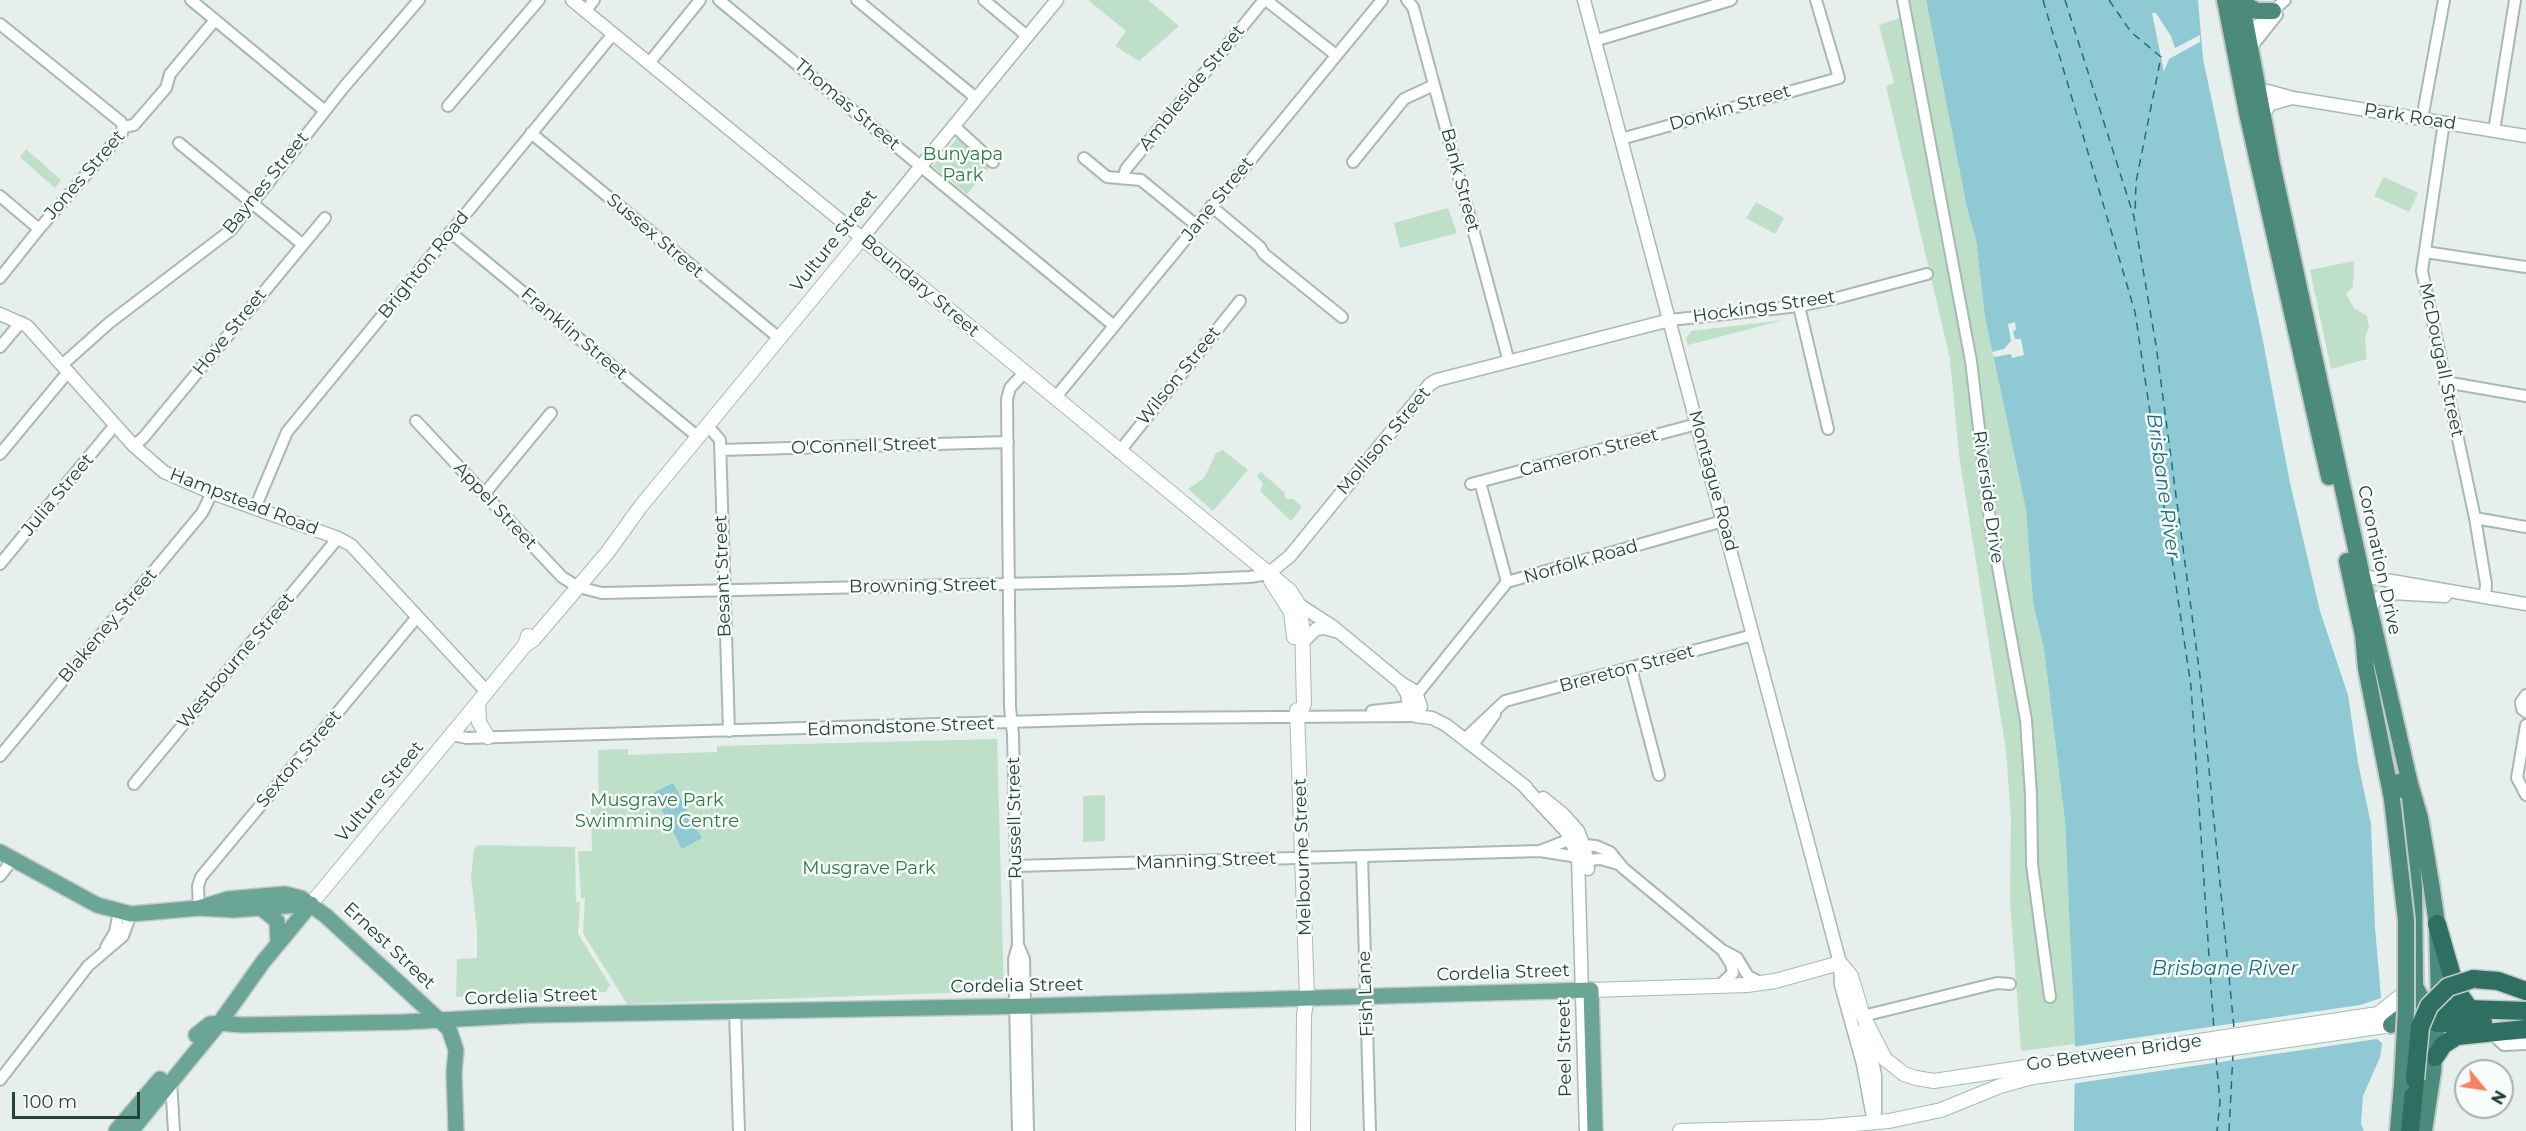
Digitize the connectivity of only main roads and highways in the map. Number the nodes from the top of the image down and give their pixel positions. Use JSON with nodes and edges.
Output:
{"nodes":[{"id":1,"x":2236,"y":1,"type":"edge"},
{"id":2,"x":2282,"y":4,"type":"edge"},
{"id":3,"x":862,"y":238,"type":"joint"},
{"id":4,"x":1268,"y":574,"type":"junction"},
{"id":5,"x":2356,"y":575,"type":"junction"},
{"id":6,"x":2364,"y":635,"type":"junction"},
{"id":7,"x":482,"y":697,"type":"junction"},
{"id":8,"x":1299,"y":717,"type":"junction"},
{"id":9,"x":488,"y":737,"type":"road end"},
{"id":10,"x":7,"y":855,"type":"edge"},
{"id":11,"x":2431,"y":883,"type":"junction"},
{"id":12,"x":311,"y":904,"type":"junction"},
{"id":13,"x":2415,"y":904,"type":"junction"},
{"id":14,"x":199,"y":908,"type":"junction"},
{"id":15,"x":261,"y":908,"type":"junction"},
{"id":16,"x":2437,"y":924,"type":"junction"},
{"id":17,"x":278,"y":944,"type":"junction"},
{"id":18,"x":263,"y":962,"type":"junction"},
{"id":19,"x":1840,"y":963,"type":"joint"},
{"id":20,"x":1587,"y":990,"type":"junction"},
{"id":21,"x":2525,"y":990,"type":"edge"},
{"id":22,"x":2420,"y":996,"type":"junction"},
{"id":23,"x":1307,"y":998,"type":"junction"},
{"id":24,"x":236,"y":999,"type":"junction"},
{"id":25,"x":2469,"y":1008,"type":"junction"},
{"id":26,"x":2526,"y":1011,"type":"edge"},
{"id":27,"x":2440,"y":1015,"type":"junction"},
{"id":28,"x":1863,"y":1016,"type":"joint"},
{"id":29,"x":2392,"y":1019,"type":"junction"},
{"id":30,"x":437,"y":1020,"type":"junction"},
{"id":31,"x":2526,"y":1021,"type":"edge"},
{"id":32,"x":220,"y":1023,"type":"junction"},
{"id":33,"x":245,"y":1025,"type":"junction"},
{"id":34,"x":196,"y":1035,"type":"junction"},
{"id":35,"x":2525,"y":1039,"type":"edge"},
{"id":36,"x":2435,"y":1057,"type":"junction"},
{"id":37,"x":2032,"y":1071,"type":"junction"},
{"id":38,"x":2409,"y":1082,"type":"junction"},
{"id":39,"x":1874,"y":1127,"type":"edge"},
{"id":40,"x":116,"y":1131,"type":"edge"},
{"id":41,"x":131,"y":1131,"type":"edge"},
{"id":42,"x":456,"y":1131,"type":"edge"},
{"id":43,"x":1303,"y":1131,"type":"edge"},
{"id":44,"x":1311,"y":1131,"type":"edge"},
{"id":45,"x":1595,"y":1131,"type":"edge"},
{"id":46,"x":1680,"y":1131,"type":"edge"},
{"id":47,"x":2398,"y":1131,"type":"edge"},
{"id":48,"x":2410,"y":1131,"type":"edge"},
{"id":49,"x":2424,"y":1131,"type":"edge"}],
"edges":[{"from":1,"to":2,"type":"highway"},
{"from":1,"to":5,"type":"highway","name":"Coronation Drive"},
{"from":1,"to":5,"type":"highway","name":"Coronation Drive"},
{"from":3,"to":4,"type":"main road","name":"Boundary Street"},
{"from":3,"to":7,"type":"main road","name":"Vulture Street"},
{"from":4,"to":8,"type":"main road","name":"Melbourne Street"},
{"from":4,"to":8,"type":"main road","name":"Melbourne Street"},
{"from":5,"to":6,"type":"highway","name":"Coronation Drive"},
{"from":5,"to":11,"type":"highway","name":"Coronation Drive"},
{"from":6,"to":13,"type":"highway"},
{"from":6,"to":38,"type":"highway","name":"Coronation Drive","bridge":true},
{"from":7,"to":9,"type":"main road"},
{"from":7,"to":12,"type":"main road","name":"Vulture Street"},
{"from":8,"to":23,"type":"main road","name":"Melbourne Street"},
{"from":10,"to":14,"type":"main road"},
{"from":11,"to":16,"type":"highway","name":"Coronation Drive"},
{"from":11,"to":22,"type":"highway"},
{"from":12,"to":14,"type":"main road"},
{"from":12,"to":15,"type":"main road"},
{"from":12,"to":17,"type":"main road","name":"Vulture Street"},
{"from":12,"to":30,"type":"main road","name":"Ernest Street"},
{"from":13,"to":22,"type":"highway"},
{"from":13,"to":29,"type":"main road"},
{"from":14,"to":15,"type":"main road"},
{"from":15,"to":17,"type":"main road"},
{"from":16,"to":25,"type":"highway"},
{"from":16,"to":27,"type":"highway","name":"Coronation Drive"},
{"from":17,"to":18,"type":"main road","name":"Vulture Street"},
{"from":18,"to":24,"type":"main road","name":"Vulture Street"},
{"from":18,"to":34,"type":"main road","name":"Vulture Street"},
{"from":19,"to":20,"type":"main road","name":"Cordelia Street"},
{"from":19,"to":28,"type":"main road","name":"Montague Road"},
{"from":20,"to":23,"type":"main road","name":"Cordelia Street"},
{"from":20,"to":45,"type":"main road","name":"Peel Street"},
{"from":21,"to":38,"type":"highway","bridge":true},
{"from":22,"to":27,"type":"highway"},
{"from":22,"to":29,"type":"highway"},
{"from":23,"to":30,"type":"main road","name":"Cordelia Street"},
{"from":23,"to":43,"type":"main road","name":"Melbourne Street"},
{"from":23,"to":44,"type":"main road","name":"Melbourne Street"},
{"from":24,"to":32,"type":"main road","name":"Vulture Street"},
{"from":24,"to":33,"type":"main road"},
{"from":25,"to":26,"type":"highway"},
{"from":25,"to":27,"type":"highway"},
{"from":27,"to":29,"type":"main road","name":"Go Between Bridge"},
{"from":27,"to":31,"type":"highway"},
{"from":27,"to":36,"type":"highway","name":"Coronation Drive"},
{"from":28,"to":37,"type":"main road","name":"Go Between Bridge"},
{"from":29,"to":37,"type":"main road","name":"Go Between Bridge"},
{"from":30,"to":33,"type":"main road","name":"Cordelia Street"},
{"from":30,"to":42,"type":"main road","name":"Ernest Street"},
{"from":32,"to":33,"type":"main road","name":"Cordelia Street"},
{"from":32,"to":34,"type":"main road"},
{"from":32,"to":41,"type":"main road","name":"Vulture Street"},
{"from":34,"to":40,"type":"main road","name":"Vulture Street"},
{"from":35,"to":36,"type":"highway"},
{"from":36,"to":49,"type":"highway","name":"Coronation Drive"},
{"from":37,"to":39,"type":"main road","name":"Go Between Bridge"},
{"from":38,"to":47,"type":"highway","name":"Coronation Drive"},
{"from":38,"to":48,"type":"highway"},
{"from":39,"to":46,"type":"main road","name":"Go Between Bridge"}]}
